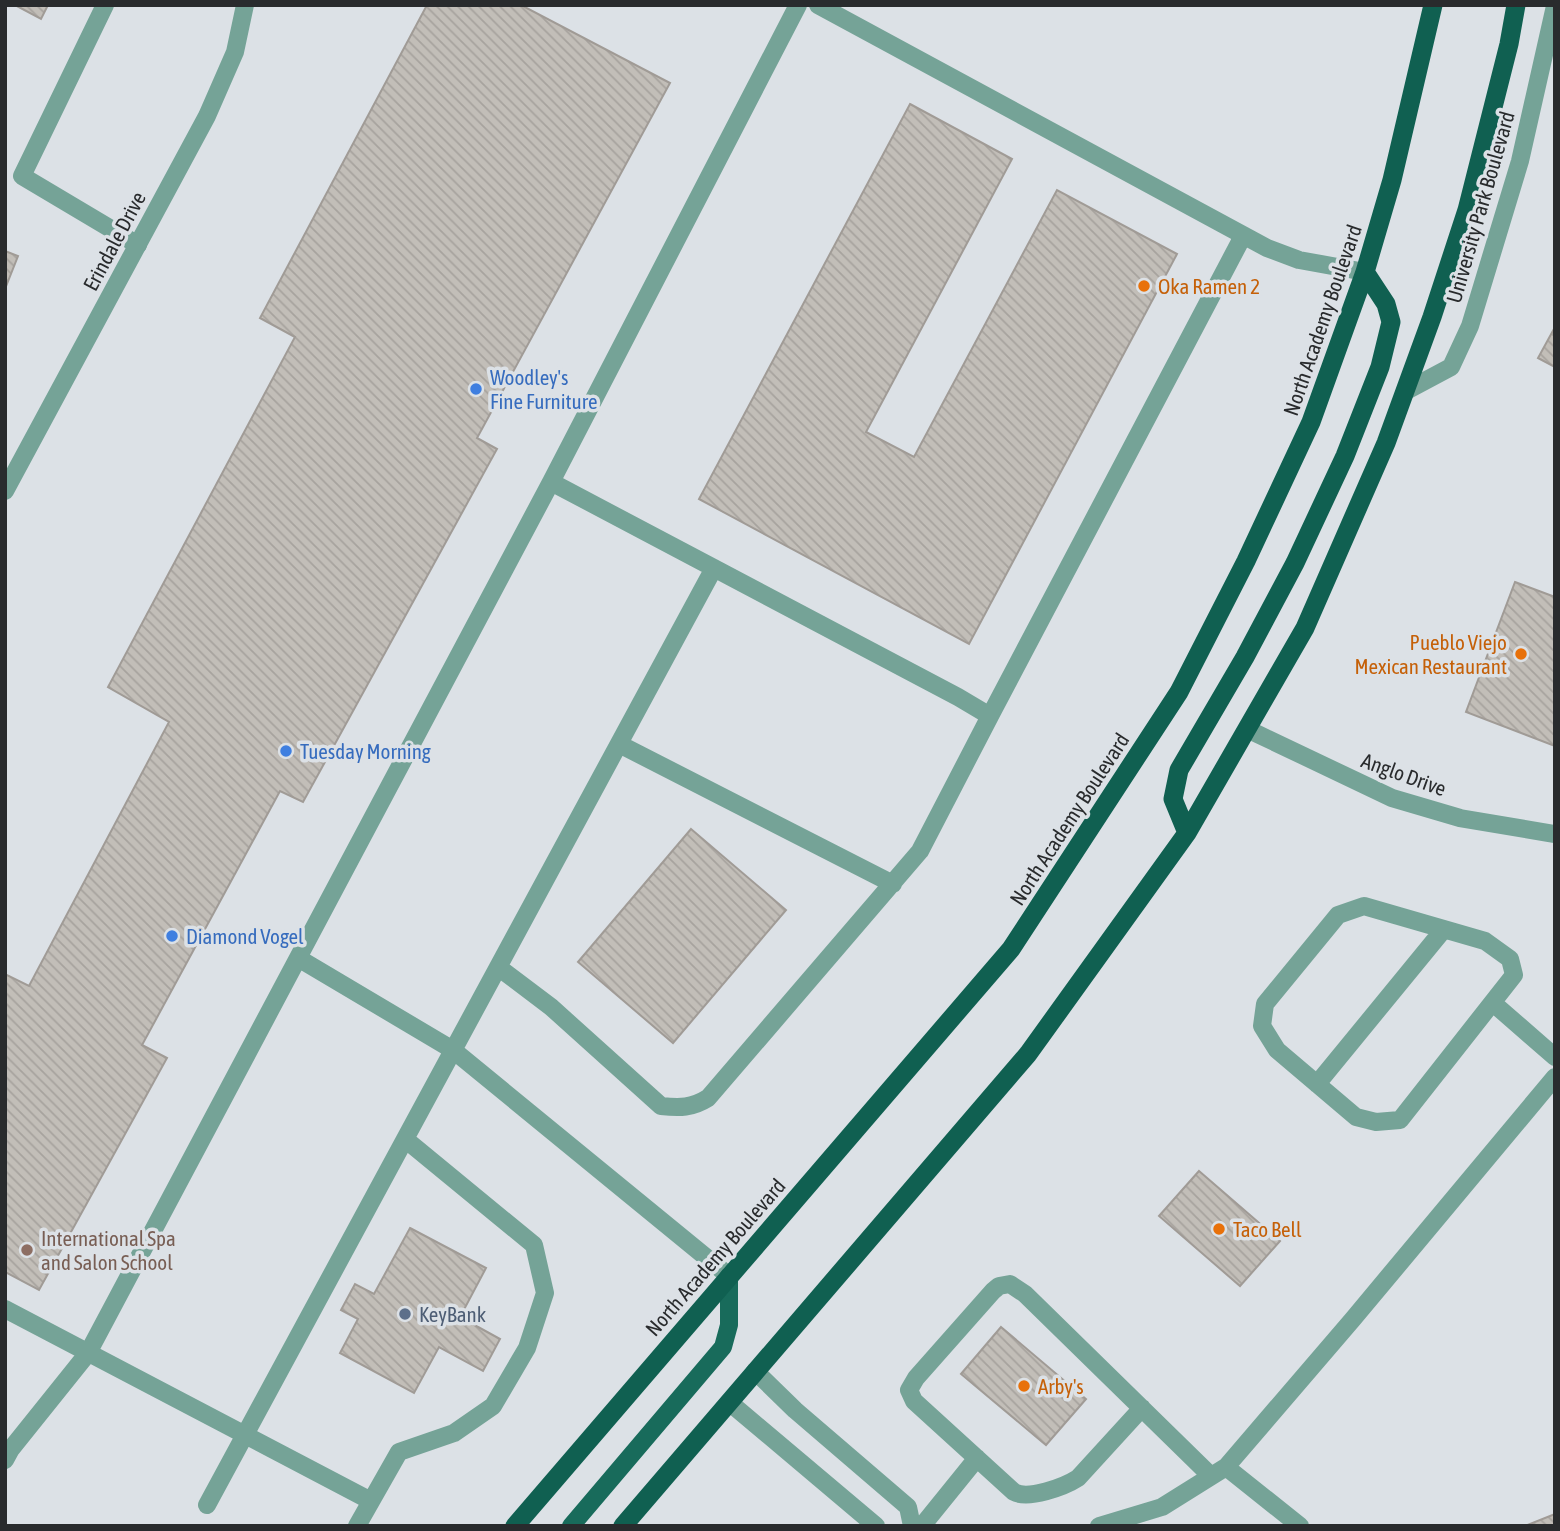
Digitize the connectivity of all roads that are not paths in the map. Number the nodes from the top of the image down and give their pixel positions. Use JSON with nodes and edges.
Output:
{"nodes":[{"id":1,"x":105,"y":5,"type":"edge"},
{"id":2,"x":245,"y":5,"type":"edge"},
{"id":3,"x":798,"y":5,"type":"edge"},
{"id":4,"x":818,"y":5,"type":"edge"},
{"id":5,"x":1433,"y":5,"type":"edge"},
{"id":6,"x":1516,"y":5,"type":"edge"},
{"id":7,"x":1555,"y":6,"type":"edge"},
{"id":8,"x":1243,"y":236,"type":"junction"},
{"id":9,"x":138,"y":245,"type":"junction"},
{"id":10,"x":1365,"y":272,"type":"junction"},
{"id":11,"x":1406,"y":391,"type":"junction"},
{"id":12,"x":551,"y":482,"type":"junction"},
{"id":13,"x":5,"y":491,"type":"edge"},
{"id":14,"x":714,"y":568,"type":"junction"},
{"id":15,"x":990,"y":716,"type":"junction"},
{"id":16,"x":1247,"y":729,"type":"junction"},
{"id":17,"x":619,"y":744,"type":"junction"},
{"id":18,"x":1187,"y":834,"type":"junction"},
{"id":19,"x":1555,"y":834,"type":"edge"},
{"id":20,"x":892,"y":884,"type":"junction"},
{"id":21,"x":1444,"y":929,"type":"junction"},
{"id":22,"x":298,"y":958,"type":"junction"},
{"id":23,"x":498,"y":967,"type":"junction"},
{"id":24,"x":1493,"y":1003,"type":"junction"},
{"id":25,"x":453,"y":1050,"type":"junction"},
{"id":26,"x":1555,"y":1057,"type":"edge"},
{"id":27,"x":1555,"y":1077,"type":"edge"},
{"id":28,"x":1317,"y":1084,"type":"junction"},
{"id":29,"x":405,"y":1139,"type":"junction"},
{"id":30,"x":729,"y":1276,"type":"junction"},
{"id":31,"x":5,"y":1310,"type":"edge"},
{"id":32,"x":88,"y":1353,"type":"junction"},
{"id":33,"x":755,"y":1371,"type":"junction"},
{"id":34,"x":729,"y":1402,"type":"junction"},
{"id":35,"x":1142,"y":1408,"type":"junction"},
{"id":36,"x":245,"y":1435,"type":"junction"},
{"id":37,"x":977,"y":1458,"type":"junction"},
{"id":38,"x":5,"y":1460,"type":"edge"},
{"id":39,"x":1218,"y":1472,"type":"junction"},
{"id":40,"x":371,"y":1501,"type":"junction"},
{"id":41,"x":207,"y":1505,"type":"dead end"},
{"id":42,"x":357,"y":1526,"type":"edge"},
{"id":43,"x":515,"y":1526,"type":"edge"},
{"id":44,"x":571,"y":1526,"type":"edge"},
{"id":45,"x":622,"y":1526,"type":"edge"},
{"id":46,"x":876,"y":1526,"type":"edge"},
{"id":47,"x":912,"y":1526,"type":"edge"},
{"id":48,"x":922,"y":1526,"type":"edge"},
{"id":49,"x":1099,"y":1526,"type":"edge"},
{"id":50,"x":1300,"y":1526,"type":"edge"}],
"edges":[{"from":1,"to":9,"type":"street"},
{"from":2,"to":9,"type":"street","name":"Erindale Drive"},
{"from":3,"to":12,"type":"street"},
{"from":4,"to":8,"type":"street"},
{"from":5,"to":10,"type":"highway","name":"North Academy Boulevard"},
{"from":6,"to":11,"type":"highway"},
{"from":7,"to":11,"type":"street","name":"University Park Boulevard"},
{"from":8,"to":10,"type":"street"},
{"from":8,"to":15,"type":"street"},
{"from":9,"to":13,"type":"street","name":"Erindale Drive"},
{"from":10,"to":18,"type":"highway"},
{"from":10,"to":30,"type":"highway","name":"North Academy Boulevard"},
{"from":11,"to":16,"type":"highway"},
{"from":12,"to":14,"type":"street"},
{"from":12,"to":22,"type":"street"},
{"from":14,"to":15,"type":"street"},
{"from":14,"to":17,"type":"street"},
{"from":15,"to":20,"type":"street"},
{"from":16,"to":18,"type":"highway"},
{"from":16,"to":19,"type":"street","name":"Anglo Drive"},
{"from":17,"to":20,"type":"street"},
{"from":17,"to":23,"type":"street"},
{"from":18,"to":33,"type":"highway"},
{"from":20,"to":23,"type":"street"},
{"from":21,"to":24,"type":"street"},
{"from":21,"to":28,"type":"street"},
{"from":21,"to":28,"type":"street"},
{"from":22,"to":25,"type":"street"},
{"from":22,"to":32,"type":"street"},
{"from":23,"to":25,"type":"street"},
{"from":24,"to":26,"type":"street"},
{"from":24,"to":28,"type":"street"},
{"from":25,"to":29,"type":"street"},
{"from":25,"to":30,"type":"street"},
{"from":27,"to":39,"type":"street"},
{"from":29,"to":36,"type":"street"},
{"from":29,"to":40,"type":"street"},
{"from":30,"to":43,"type":"highway","name":"North Academy Boulevard"},
{"from":30,"to":44,"type":"main road"},
{"from":31,"to":32,"type":"street"},
{"from":32,"to":36,"type":"street"},
{"from":32,"to":38,"type":"street"},
{"from":33,"to":34,"type":"highway"},
{"from":33,"to":47,"type":"street"},
{"from":34,"to":45,"type":"highway"},
{"from":34,"to":46,"type":"street"},
{"from":35,"to":37,"type":"street"},
{"from":35,"to":37,"type":"street"},
{"from":35,"to":39,"type":"street"},
{"from":36,"to":40,"type":"street"},
{"from":36,"to":41,"type":"street"},
{"from":37,"to":48,"type":"street"},
{"from":39,"to":49,"type":"street"},
{"from":39,"to":50,"type":"street"},
{"from":40,"to":42,"type":"street"}]}
